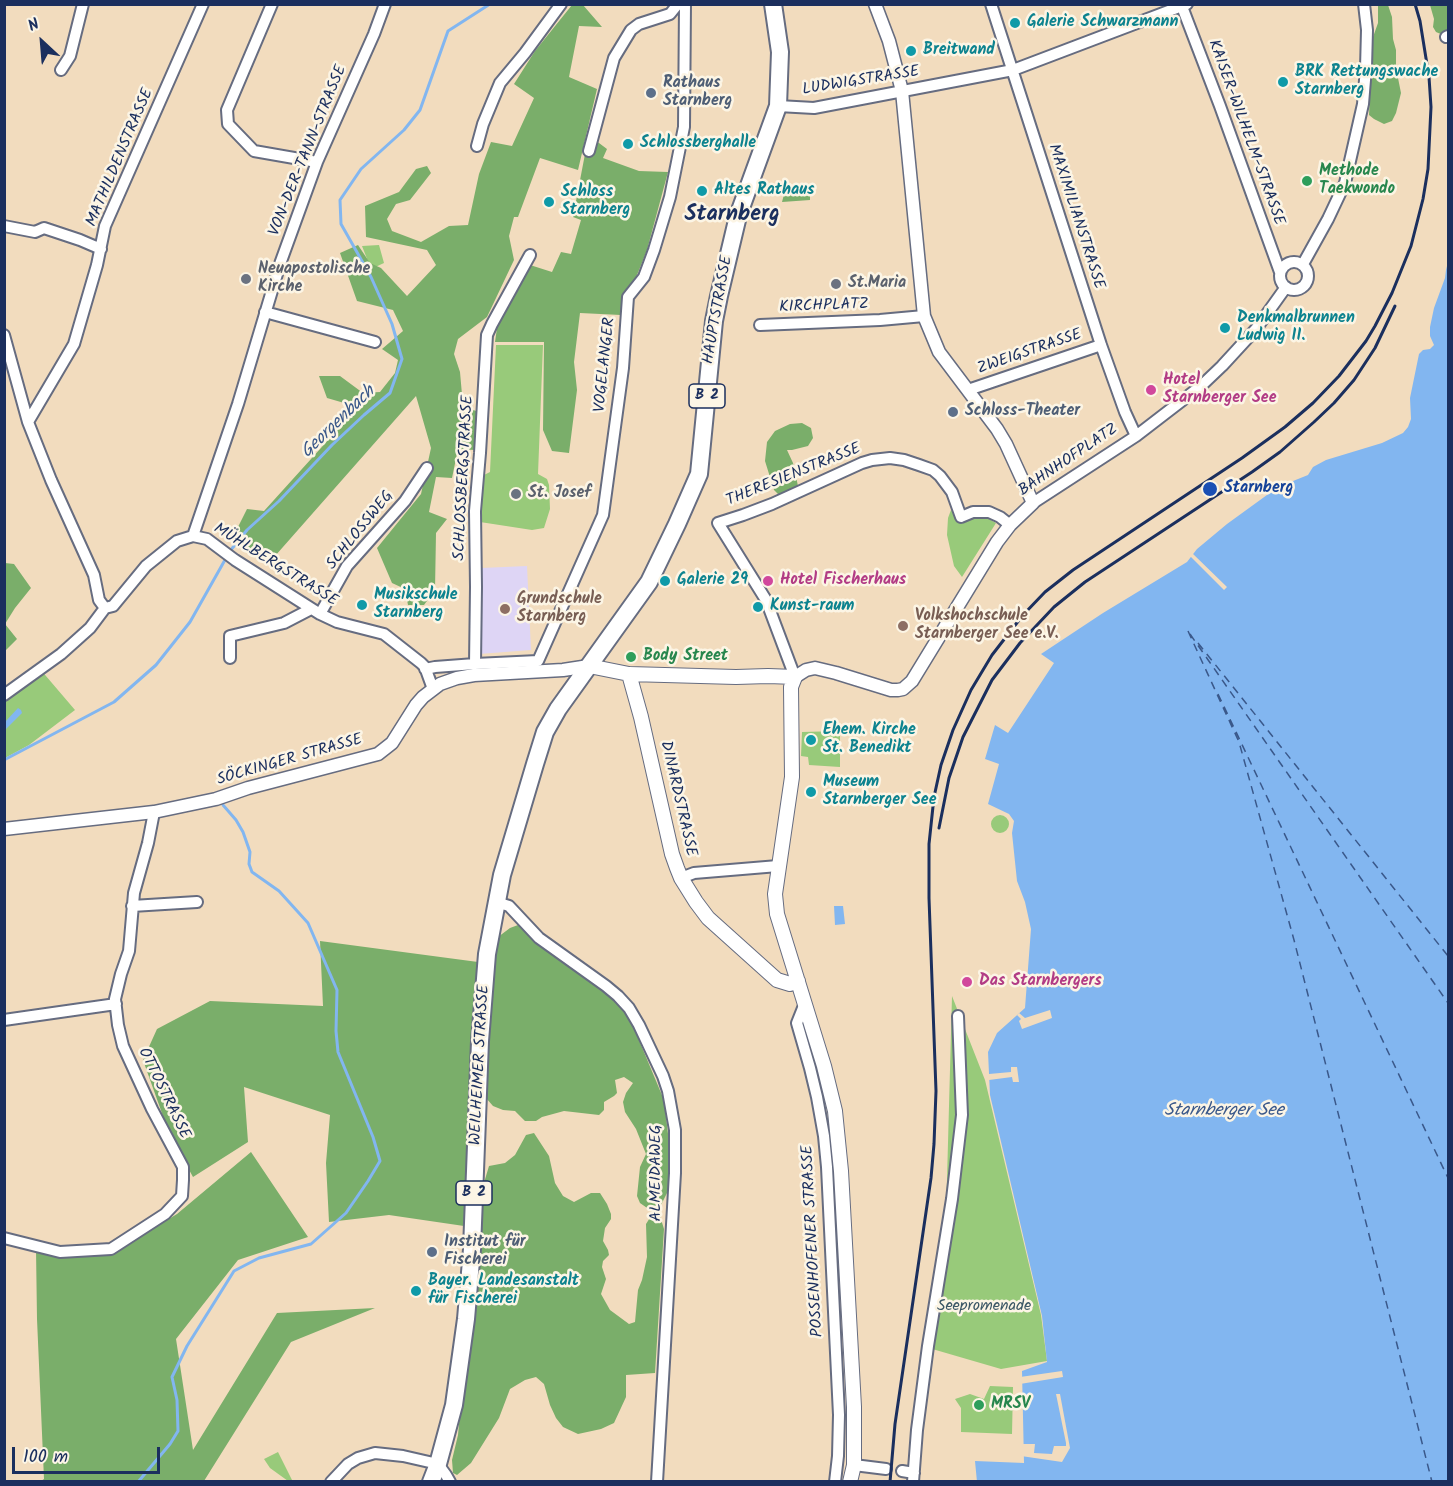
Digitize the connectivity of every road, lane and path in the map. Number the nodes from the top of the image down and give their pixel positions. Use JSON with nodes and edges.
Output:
{"nodes":[{"id":1,"x":83,"y":4,"type":"edge"},
{"id":2,"x":203,"y":4,"type":"edge"},
{"id":3,"x":272,"y":4,"type":"edge"},
{"id":4,"x":385,"y":4,"type":"edge"},
{"id":5,"x":561,"y":4,"type":"edge"},
{"id":6,"x":678,"y":4,"type":"edge"},
{"id":7,"x":685,"y":4,"type":"edge"},
{"id":8,"x":773,"y":4,"type":"edge"},
{"id":9,"x":875,"y":4,"type":"edge"},
{"id":10,"x":991,"y":4,"type":"edge"},
{"id":11,"x":1364,"y":4,"type":"edge"},
{"id":12,"x":1183,"y":5,"type":"edge"},
{"id":13,"x":61,"y":70,"type":"dead end"},
{"id":14,"x":1012,"y":70,"type":"junction"},
{"id":15,"x":902,"y":91,"type":"junction"},
{"id":16,"x":778,"y":106,"type":"junction"},
{"id":17,"x":477,"y":147,"type":"dead end"},
{"id":18,"x":589,"y":151,"type":"dead end"},
{"id":19,"x":317,"y":162,"type":"junction"},
{"id":20,"x":4,"y":226,"type":"edge"},
{"id":21,"x":101,"y":249,"type":"junction"},
{"id":22,"x":530,"y":255,"type":"dead end"},
{"id":23,"x":1303,"y":264,"type":"junction"},
{"id":24,"x":1280,"y":272,"type":"junction"},
{"id":25,"x":1286,"y":287,"type":"junction"},
{"id":26,"x":265,"y":312,"type":"junction"},
{"id":27,"x":924,"y":316,"type":"junction"},
{"id":28,"x":760,"y":325,"type":"dead end"},
{"id":29,"x":4,"y":335,"type":"edge"},
{"id":30,"x":375,"y":342,"type":"dead end"},
{"id":31,"x":1101,"y":345,"type":"junction"},
{"id":32,"x":968,"y":390,"type":"junction"},
{"id":33,"x":28,"y":422,"type":"junction"},
{"id":34,"x":1136,"y":436,"type":"junction"},
{"id":35,"x":427,"y":468,"type":"dead end"},
{"id":36,"x":1033,"y":503,"type":"junction"},
{"id":37,"x":1010,"y":525,"type":"junction"},
{"id":38,"x":194,"y":536,"type":"junction"},
{"id":39,"x":105,"y":608,"type":"junction"},
{"id":40,"x":315,"y":611,"type":"junction"},
{"id":41,"x":230,"y":658,"type":"dead end"},
{"id":42,"x":475,"y":664,"type":"junction"},
{"id":43,"x":589,"y":666,"type":"junction"},
{"id":44,"x":425,"y":669,"type":"junction"},
{"id":45,"x":629,"y":674,"type":"junction"},
{"id":46,"x":795,"y":677,"type":"junction"},
{"id":47,"x":433,"y":689,"type":"junction"},
{"id":48,"x":4,"y":695,"type":"edge"},
{"id":49,"x":154,"y":812,"type":"junction"},
{"id":50,"x":4,"y":829,"type":"edge"},
{"id":51,"x":778,"y":866,"type":"junction"},
{"id":52,"x":681,"y":878,"type":"junction"},
{"id":53,"x":196,"y":902,"type":"dead end"},
{"id":54,"x":496,"y":902,"type":"junction"},
{"id":55,"x":132,"y":906,"type":"junction"},
{"id":56,"x":798,"y":981,"type":"junction"},
{"id":57,"x":805,"y":1003,"type":"junction"},
{"id":58,"x":116,"y":1004,"type":"junction"},
{"id":59,"x":958,"y":1016,"type":"dead end"},
{"id":60,"x":4,"y":1020,"type":"edge"},
{"id":61,"x":4,"y":1238,"type":"edge"},
{"id":62,"x":438,"y":1464,"type":"junction"},
{"id":63,"x":854,"y":1465,"type":"junction"},
{"id":64,"x":886,"y":1469,"type":"dead end"},
{"id":65,"x":902,"y":1472,"type":"dead end"},
{"id":66,"x":914,"y":1477,"type":"edge"},
{"id":67,"x":331,"y":1482,"type":"edge"},
{"id":68,"x":431,"y":1482,"type":"edge"},
{"id":69,"x":450,"y":1482,"type":"edge"},
{"id":70,"x":657,"y":1482,"type":"edge"},
{"id":71,"x":835,"y":1482,"type":"edge"},
{"id":72,"x":850,"y":1482,"type":"edge"}],
"edges":[{"from":1,"to":13,"type":"street"},
{"from":2,"to":21,"type":"street","name":"MATHILDENSTRASSE"},
{"from":3,"to":19,"type":"street"},
{"from":4,"to":19,"type":"street","name":"VON-DER-TANN-STRASSE"},
{"from":5,"to":17,"type":"street"},
{"from":6,"to":18,"type":"street"},
{"from":7,"to":42,"type":"street","name":"VOGELANGER"},
{"from":8,"to":16,"type":"main road","name":"HAUPTSTRASSE","number":"B 2"},
{"from":9,"to":15,"type":"street"},
{"from":10,"to":14,"type":"street","name":"MAXIMILIANSTRASSE"},
{"from":11,"to":23,"type":"street"},
{"from":12,"to":14,"type":"street","name":"LUDWIGSTRASSE"},
{"from":12,"to":24,"type":"street","name":"KAISER-WILHELM-STRASSE"},
{"from":14,"to":15,"type":"street","name":"LUDWIGSTRASSE"},
{"from":14,"to":31,"type":"street","name":"MAXIMILIANSTRASSE"},
{"from":15,"to":16,"type":"street","name":"LUDWIGSTRASSE"},
{"from":15,"to":27,"type":"street"},
{"from":16,"to":43,"type":"main road","name":"HAUPTSTRASSE","number":"B 2"},
{"from":19,"to":26,"type":"street","name":"VON-DER-TANN-STRASSE"},
{"from":20,"to":21,"type":"street"},
{"from":21,"to":33,"type":"street","name":"MATHILDENSTRASSE"},
{"from":22,"to":42,"type":"street","name":"SCHLOSSBERGSTRASSE"},
{"from":23,"to":24,"type":"street"},
{"from":23,"to":25,"type":"street"},
{"from":24,"to":25,"type":"street"},
{"from":25,"to":34,"type":"street","name":"BAHNHOFPLATZ"},
{"from":26,"to":30,"type":"street"},
{"from":26,"to":38,"type":"street","name":"VON-DER-TANN-STRASSE"},
{"from":27,"to":28,"type":"street","name":"KIRCHPLATZ"},
{"from":27,"to":32,"type":"street"},
{"from":29,"to":33,"type":"street"},
{"from":31,"to":32,"type":"street","name":"ZWEIGSTRASSE"},
{"from":31,"to":34,"type":"street","name":"MAXIMILIANSTRASSE"},
{"from":32,"to":36,"type":"street"},
{"from":33,"to":39,"type":"street"},
{"from":34,"to":36,"type":"street","name":"BAHNHOFPLATZ"},
{"from":35,"to":40,"type":"street","name":"SCHLOSSWEG"},
{"from":36,"to":37,"type":"street","name":"BAHNHOFPLATZ"},
{"from":37,"to":46,"type":"street","name":"BAHNHOFPLATZ"},
{"from":37,"to":46,"type":"street","name":"THERESIENSTRASSE"},
{"from":38,"to":39,"type":"street","name":"MÜHLBERGSTRASSE"},
{"from":38,"to":40,"type":"street","name":"MÜHLBERGSTRASSE"},
{"from":39,"to":48,"type":"street","name":"MÜHLBERGSTRASSE"},
{"from":40,"to":41,"type":"street"},
{"from":40,"to":44,"type":"street","name":"MÜHLBERGSTRASSE"},
{"from":42,"to":44,"type":"street"},
{"from":43,"to":45,"type":"main road"},
{"from":43,"to":47,"type":"street","name":"SÖCKINGER STRASSE"},
{"from":43,"to":54,"type":"main road","name":"WEILHEIMER STRASSE","number":"B 2"},
{"from":44,"to":47,"type":"street","name":"MÜHLBERGSTRASSE"},
{"from":45,"to":46,"type":"main road"},
{"from":45,"to":52,"type":"main road","name":"DINARDSTRASSE"},
{"from":46,"to":51,"type":"main road","name":"POSSENHOFENER STRASSE"},
{"from":47,"to":49,"type":"street","name":"SÖCKINGER STRASSE"},
{"from":49,"to":50,"type":"street","name":"SÖCKINGER STRASSE"},
{"from":49,"to":55,"type":"street","name":"OTTOSTRASSE"},
{"from":51,"to":52,"type":"street"},
{"from":51,"to":56,"type":"main road","name":"POSSENHOFENER STRASSE"},
{"from":52,"to":56,"type":"main road","name":"DINARDSTRASSE"},
{"from":53,"to":55,"type":"street"},
{"from":54,"to":62,"type":"main road","name":"WEILHEIMER STRASSE","number":"B 2"},
{"from":54,"to":70,"type":"street","name":"ALMEIDAWEG"},
{"from":55,"to":58,"type":"street","name":"OTTOSTRASSE"},
{"from":56,"to":57,"type":"main road","name":"POSSENHOFENER STRASSE"},
{"from":57,"to":63,"type":"main road","name":"POSSENHOFENER STRASSE"},
{"from":57,"to":71,"type":"street","name":"POSSENHOFENER STRASSE"},
{"from":58,"to":60,"type":"street"},
{"from":58,"to":61,"type":"street","name":"OTTOSTRASSE"},
{"from":59,"to":66,"type":"street"},
{"from":62,"to":67,"type":"street"},
{"from":62,"to":68,"type":"main road","name":"WEILHEIMER STRASSE","number":"B 2"},
{"from":62,"to":69,"type":"street"},
{"from":63,"to":64,"type":"street"},
{"from":63,"to":72,"type":"main road","name":"POSSENHOFENER STRASSE"},
{"from":65,"to":66,"type":"street"}]}
